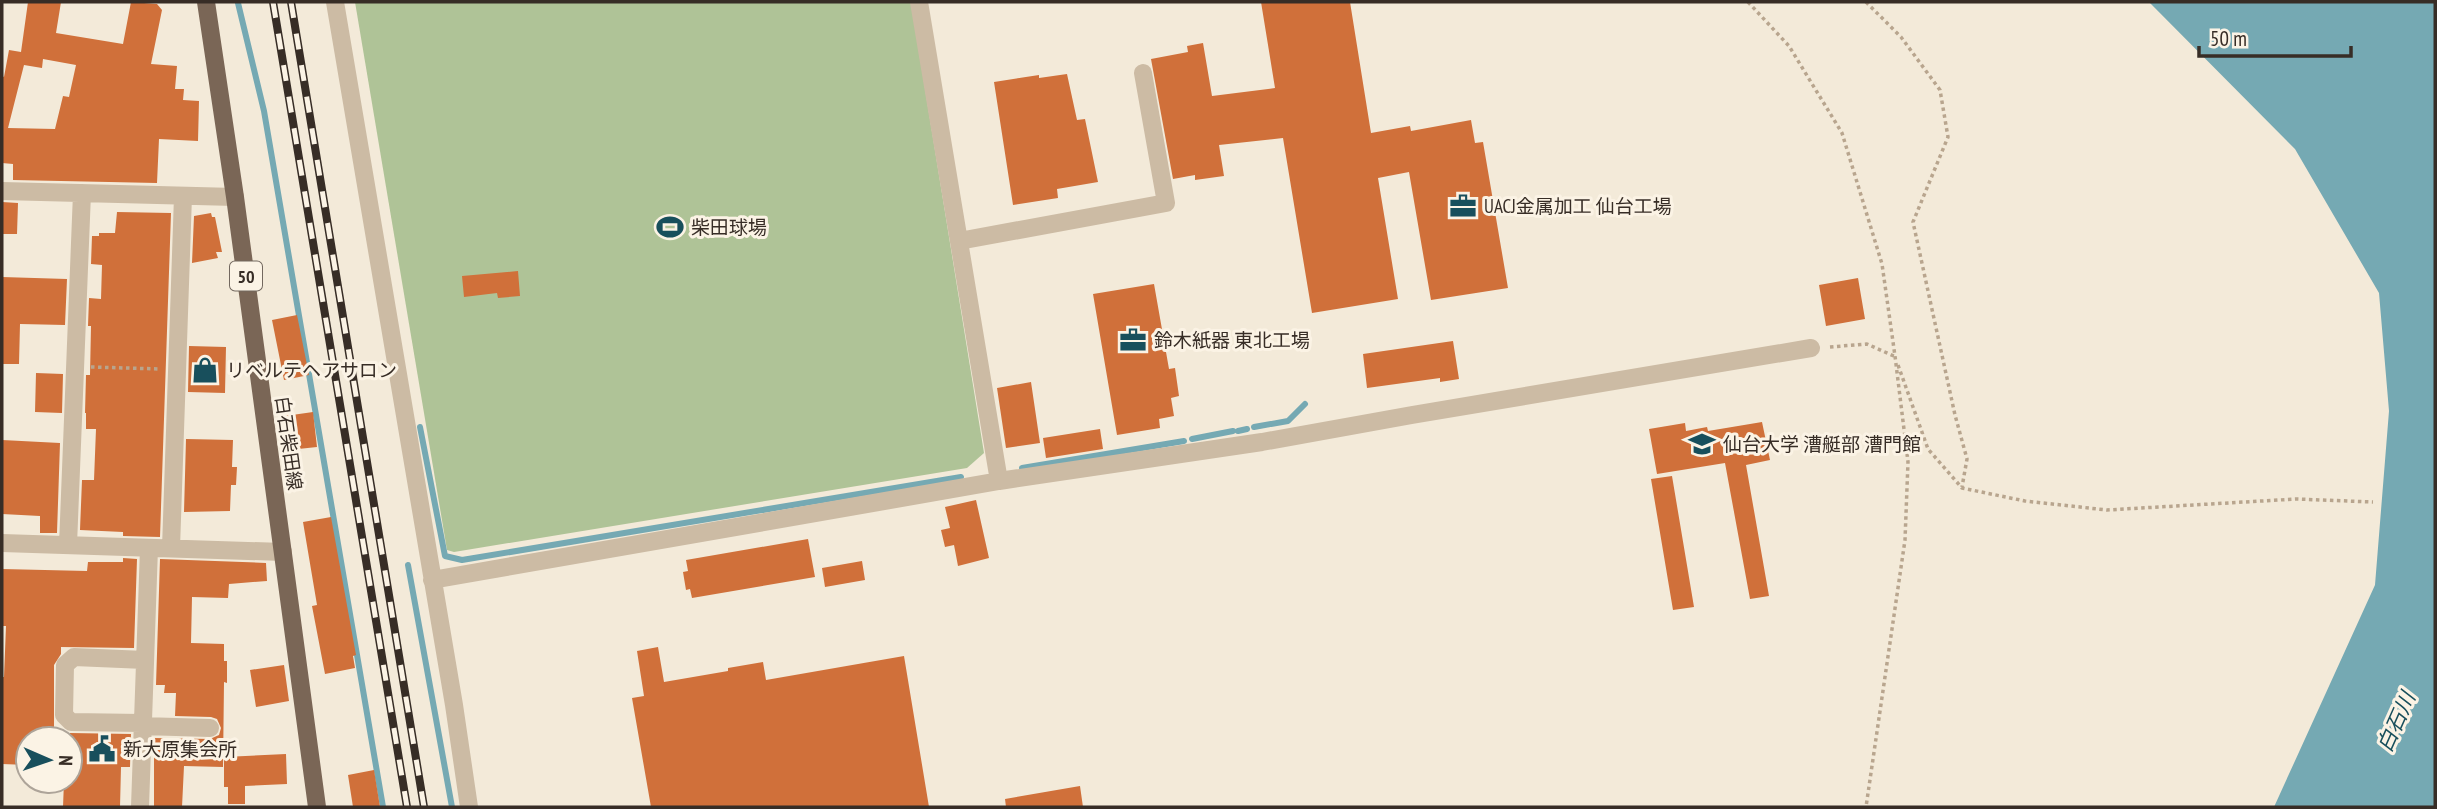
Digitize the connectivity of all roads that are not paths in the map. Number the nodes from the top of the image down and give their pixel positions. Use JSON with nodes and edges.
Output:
{"nodes":[{"id":1,"x":206,"y":2,"type":"edge"},
{"id":2,"x":335,"y":2,"type":"edge"},
{"id":3,"x":919,"y":2,"type":"edge"},
{"id":4,"x":1143,"y":74,"type":"dead end"},
{"id":5,"x":2,"y":191,"type":"edge"},
{"id":6,"x":82,"y":193,"type":"junction"},
{"id":7,"x":183,"y":196,"type":"junction"},
{"id":8,"x":235,"y":197,"type":"junction"},
{"id":9,"x":959,"y":241,"type":"junction"},
{"id":10,"x":1811,"y":348,"type":"road end"},
{"id":11,"x":999,"y":481,"type":"junction"},
{"id":12,"x":2,"y":543,"type":"edge"},
{"id":13,"x":68,"y":545,"type":"junction"},
{"id":14,"x":149,"y":548,"type":"junction"},
{"id":15,"x":171,"y":548,"type":"junction"},
{"id":16,"x":283,"y":552,"type":"junction"},
{"id":17,"x":432,"y":580,"type":"junction"},
{"id":18,"x":145,"y":660,"type":"junction"},
{"id":19,"x":142,"y":725,"type":"junction"},
{"id":20,"x":210,"y":728,"type":"dead end"},
{"id":21,"x":139,"y":807,"type":"edge"},
{"id":22,"x":317,"y":807,"type":"edge"},
{"id":23,"x":469,"y":807,"type":"edge"}],
"edges":[{"from":1,"to":8,"type":"main road","name":"白石柴田線","number":"50"},
{"from":2,"to":17,"type":"street"},
{"from":3,"to":9,"type":"street"},
{"from":4,"to":9,"type":"street"},
{"from":5,"to":6,"type":"street"},
{"from":6,"to":7,"type":"street"},
{"from":6,"to":13,"type":"street"},
{"from":7,"to":8,"type":"street"},
{"from":7,"to":15,"type":"street"},
{"from":8,"to":16,"type":"main road","name":"白石柴田線","number":"50"},
{"from":9,"to":11,"type":"street"},
{"from":10,"to":11,"type":"street"},
{"from":11,"to":17,"type":"street"},
{"from":12,"to":13,"type":"street"},
{"from":13,"to":14,"type":"street"},
{"from":14,"to":15,"type":"street"},
{"from":14,"to":18,"type":"street"},
{"from":15,"to":16,"type":"street"},
{"from":16,"to":22,"type":"main road","name":"白石柴田線","number":"50"},
{"from":17,"to":23,"type":"street"},
{"from":18,"to":19,"type":"street"},
{"from":18,"to":19,"type":"street"},
{"from":19,"to":20,"type":"street"},
{"from":19,"to":21,"type":"street"}]}
